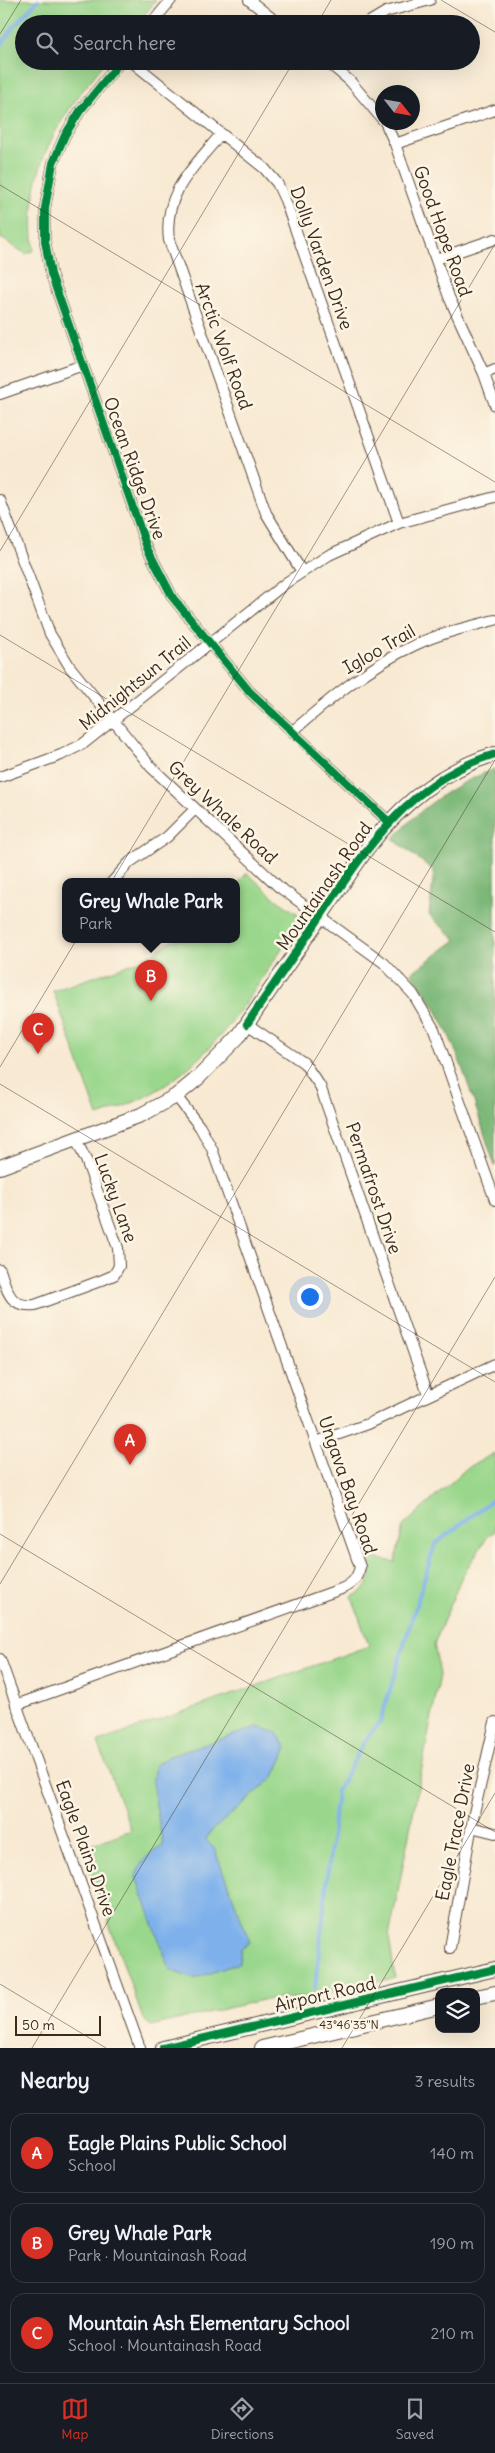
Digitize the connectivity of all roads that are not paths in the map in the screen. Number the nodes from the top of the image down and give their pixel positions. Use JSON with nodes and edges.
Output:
{"nodes":[{"id":1,"x":171,"y":0,"type":"edge"},
{"id":2,"x":249,"y":0,"type":"edge"},
{"id":3,"x":430,"y":0,"type":"edge"},
{"id":4,"x":159,"y":15,"type":"edge"},
{"id":5,"x":268,"y":15,"type":"edge"},
{"id":6,"x":381,"y":15,"type":"edge"},
{"id":7,"x":114,"y":70,"type":"edge"},
{"id":8,"x":142,"y":70,"type":"edge"},
{"id":9,"x":337,"y":70,"type":"edge"},
{"id":10,"x":495,"y":110,"type":"edge"},
{"id":11,"x":375,"y":111,"type":"edge"},
{"id":12,"x":389,"y":130,"type":"edge"},
{"id":13,"x":220,"y":134,"type":"junction"},
{"id":14,"x":395,"y":144,"type":"junction"},
{"id":15,"x":495,"y":240,"type":"edge"},
{"id":16,"x":436,"y":260,"type":"junction"},
{"id":17,"x":83,"y":365,"type":"junction"},
{"id":18,"x":495,"y":369,"type":"edge"},
{"id":19,"x":484,"y":374,"type":"junction"},
{"id":20,"x":0,"y":394,"type":"edge"},
{"id":21,"x":495,"y":405,"type":"edge"},
{"id":22,"x":495,"y":497,"type":"edge"},
{"id":23,"x":0,"y":500,"type":"edge"},
{"id":24,"x":399,"y":523,"type":"junction"},
{"id":25,"x":302,"y":572,"type":"junction"},
{"id":26,"x":495,"y":620,"type":"edge"},
{"id":27,"x":209,"y":644,"type":"junction"},
{"id":28,"x":113,"y":721,"type":"junction"},
{"id":29,"x":293,"y":731,"type":"junction"},
{"id":30,"x":495,"y":754,"type":"edge"},
{"id":31,"x":0,"y":777,"type":"edge"},
{"id":32,"x":195,"y":809,"type":"junction"},
{"id":33,"x":389,"y":822,"type":"junction"},
{"id":34,"x":116,"y":878,"type":"edge"},
{"id":35,"x":320,"y":917,"type":"junction"},
{"id":36,"x":247,"y":1024,"type":"junction"},
{"id":37,"x":176,"y":1096,"type":"junction"},
{"id":38,"x":76,"y":1140,"type":"junction"},
{"id":39,"x":0,"y":1167,"type":"edge"},
{"id":40,"x":495,"y":1200,"type":"edge"},
{"id":41,"x":0,"y":1270,"type":"edge"},
{"id":42,"x":495,"y":1364,"type":"edge"},
{"id":43,"x":428,"y":1394,"type":"junction"},
{"id":44,"x":316,"y":1442,"type":"junction"},
{"id":45,"x":0,"y":1660,"type":"edge"},
{"id":46,"x":16,"y":1704,"type":"junction"},
{"id":47,"x":495,"y":1722,"type":"edge"},
{"id":48,"x":471,"y":1827,"type":"junction"},
{"id":49,"x":495,"y":1833,"type":"edge"},
{"id":50,"x":450,"y":1948,"type":"dead end"},
{"id":51,"x":495,"y":1969,"type":"edge"},
{"id":52,"x":495,"y":1992,"type":"edge"},
{"id":53,"x":480,"y":1996,"type":"edge"},
{"id":54,"x":435,"y":2007,"type":"edge"},
{"id":55,"x":140,"y":2048,"type":"edge"},
{"id":56,"x":162,"y":2048,"type":"edge"},
{"id":57,"x":262,"y":2048,"type":"edge"}],
"edges":[{"from":1,"to":4,"type":"street"},
{"from":2,"to":5,"type":"street"},
{"from":3,"to":6,"type":"street"},
{"from":7,"to":17,"type":"street","name":"Ocean Ridge Drive"},
{"from":8,"to":13,"type":"street","name":"Dolly Varden Drive"},
{"from":9,"to":11,"type":"street"},
{"from":10,"to":14,"type":"street"},
{"from":12,"to":14,"type":"street","name":"Good Hope Road"},
{"from":13,"to":24,"type":"street","name":"Dolly Varden Drive"},
{"from":13,"to":25,"type":"street","name":"Arctic Wolf Road"},
{"from":14,"to":16,"type":"street","name":"Good Hope Road"},
{"from":15,"to":16,"type":"street"},
{"from":16,"to":19,"type":"street","name":"Good Hope Road"},
{"from":17,"to":20,"type":"street"},
{"from":17,"to":27,"type":"street","name":"Ocean Ridge Drive"},
{"from":18,"to":19,"type":"street"},
{"from":19,"to":21,"type":"street","name":"Good Hope Road"},
{"from":22,"to":24,"type":"street","name":"Midnightsun Trail"},
{"from":23,"to":28,"type":"street","name":"Grey Whale Road"},
{"from":24,"to":25,"type":"street","name":"Midnightsun Trail"},
{"from":25,"to":27,"type":"street","name":"Midnightsun Trail"},
{"from":26,"to":29,"type":"street","name":"Igloo Trail"},
{"from":27,"to":28,"type":"street","name":"Midnightsun Trail"},
{"from":27,"to":29,"type":"street","name":"Ocean Ridge Drive"},
{"from":28,"to":31,"type":"street","name":"Midnightsun Trail"},
{"from":28,"to":32,"type":"street","name":"Grey Whale Road"},
{"from":29,"to":33,"type":"street","name":"Ocean Ridge Drive"},
{"from":30,"to":33,"type":"street","name":"Mountainash Road"},
{"from":32,"to":34,"type":"street"},
{"from":32,"to":35,"type":"street","name":"Grey Whale Road"},
{"from":33,"to":35,"type":"street","name":"Mountainash Road"},
{"from":35,"to":36,"type":"street","name":"Mountainash Road"},
{"from":35,"to":40,"type":"street","name":"Grey Whale Road"},
{"from":36,"to":37,"type":"street","name":"Mountainash Road"},
{"from":36,"to":43,"type":"street","name":"Permafrost Drive"},
{"from":37,"to":38,"type":"street","name":"Mountainash Road"},
{"from":37,"to":44,"type":"street","name":"Ungava Bay Road"},
{"from":38,"to":39,"type":"street","name":"Mountainash Road"},
{"from":38,"to":41,"type":"street","name":"Lucky Lane"},
{"from":42,"to":43,"type":"street"},
{"from":43,"to":44,"type":"street"},
{"from":44,"to":46,"type":"street","name":"Ungava Bay Road"},
{"from":45,"to":46,"type":"street","name":"Eagle Plains Drive"},
{"from":46,"to":55,"type":"street","name":"Eagle Plains Drive"},
{"from":47,"to":48,"type":"street","name":"Eagle Trace Drive"},
{"from":48,"to":49,"type":"street"},
{"from":48,"to":50,"type":"street","name":"Eagle Trace Drive"},
{"from":51,"to":56,"type":"street","name":"Airport Road"},
{"from":52,"to":53,"type":"street"},
{"from":54,"to":57,"type":"street"}]}
